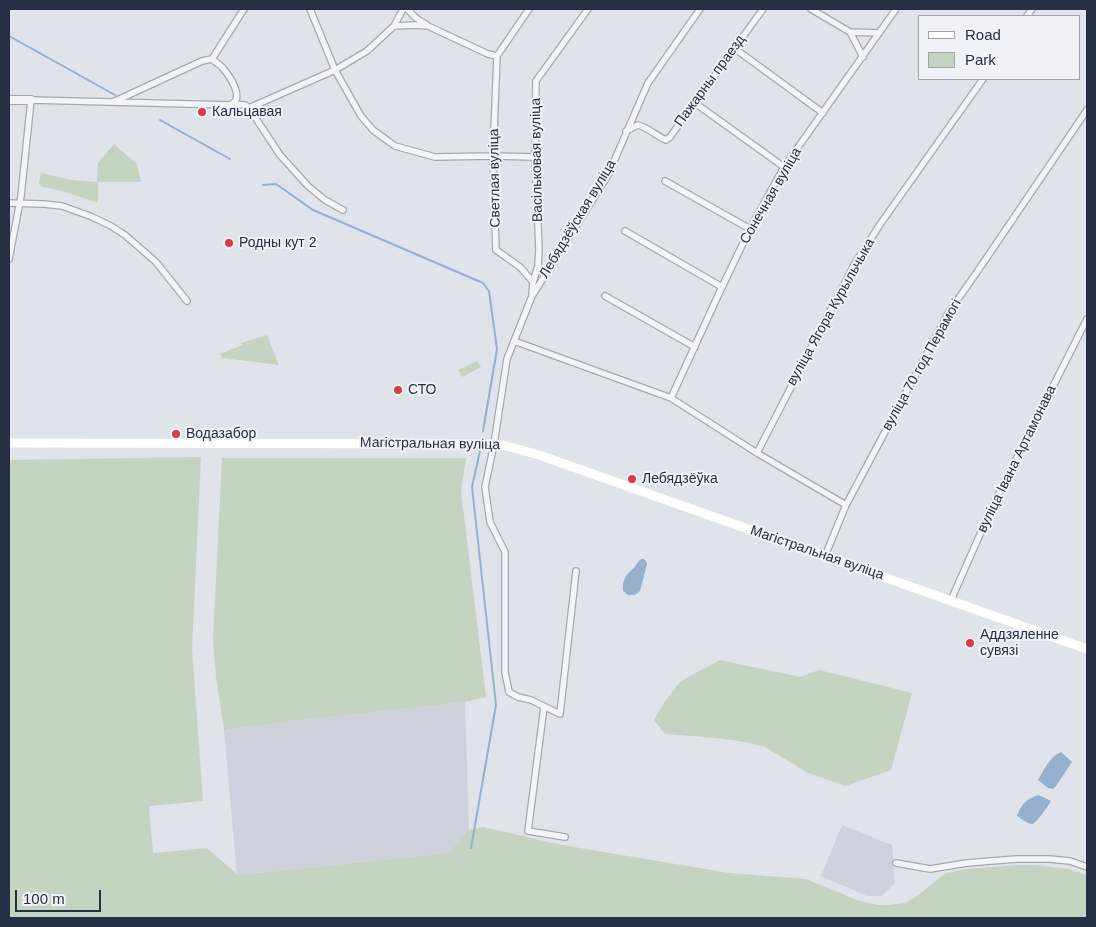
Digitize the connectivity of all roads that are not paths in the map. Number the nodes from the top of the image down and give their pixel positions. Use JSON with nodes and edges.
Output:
{"nodes":[{"id":1,"x":244,"y":9,"type":"edge"},
{"id":2,"x":311,"y":9,"type":"edge"},
{"id":3,"x":403,"y":9,"type":"edge"},
{"id":4,"x":407,"y":9,"type":"edge"},
{"id":5,"x":529,"y":9,"type":"edge"},
{"id":6,"x":588,"y":9,"type":"edge"},
{"id":7,"x":700,"y":9,"type":"edge"},
{"id":8,"x":763,"y":9,"type":"edge"},
{"id":9,"x":811,"y":9,"type":"edge"},
{"id":10,"x":896,"y":9,"type":"edge"},
{"id":11,"x":394,"y":26,"type":"junction"},
{"id":12,"x":428,"y":26,"type":"junction"},
{"id":13,"x":850,"y":32,"type":"junction"},
{"id":14,"x":879,"y":33,"type":"junction"},
{"id":15,"x":734,"y":48,"type":"junction"},
{"id":16,"x":497,"y":56,"type":"junction"},
{"id":17,"x":863,"y":56,"type":"junction"},
{"id":18,"x":212,"y":60,"type":"junction"},
{"id":19,"x":335,"y":70,"type":"junction"},
{"id":20,"x":982,"y":80,"type":"edge"},
{"id":21,"x":9,"y":100,"type":"edge"},
{"id":22,"x":31,"y":100,"type":"junction"},
{"id":23,"x":113,"y":102,"type":"junction"},
{"id":24,"x":695,"y":103,"type":"junction"},
{"id":25,"x":234,"y":104,"type":"junction"},
{"id":26,"x":249,"y":108,"type":"junction"},
{"id":27,"x":1087,"y":110,"type":"edge"},
{"id":28,"x":823,"y":113,"type":"junction"},
{"id":29,"x":626,"y":131,"type":"junction"},
{"id":30,"x":493,"y":156,"type":"junction"},
{"id":31,"x":536,"y":157,"type":"junction"},
{"id":32,"x":784,"y":167,"type":"junction"},
{"id":33,"x":665,"y":181,"type":"dead end"},
{"id":34,"x":20,"y":203,"type":"junction"},
{"id":35,"x":9,"y":204,"type":"edge"},
{"id":36,"x":342,"y":210,"type":"dead end"},
{"id":37,"x":750,"y":229,"type":"junction"},
{"id":38,"x":625,"y":231,"type":"dead end"},
{"id":39,"x":9,"y":259,"type":"edge"},
{"id":40,"x":538,"y":266,"type":"junction"},
{"id":41,"x":548,"y":271,"type":"junction"},
{"id":42,"x":533,"y":282,"type":"junction"},
{"id":43,"x":722,"y":287,"type":"junction"},
{"id":44,"x":532,"y":296,"type":"junction"},
{"id":45,"x":605,"y":296,"type":"dead end"},
{"id":46,"x":187,"y":301,"type":"dead end"},
{"id":47,"x":1087,"y":319,"type":"edge"},
{"id":48,"x":514,"y":341,"type":"junction"},
{"id":49,"x":695,"y":347,"type":"junction"},
{"id":50,"x":671,"y":398,"type":"junction"},
{"id":51,"x":9,"y":443,"type":"edge"},
{"id":52,"x":494,"y":444,"type":"junction"},
{"id":53,"x":757,"y":453,"type":"junction"},
{"id":54,"x":846,"y":505,"type":"junction"},
{"id":55,"x":825,"y":556,"type":"junction"},
{"id":56,"x":576,"y":571,"type":"dead end"},
{"id":57,"x":951,"y":600,"type":"junction"},
{"id":58,"x":1087,"y":648,"type":"edge"},
{"id":59,"x":544,"y":707,"type":"junction"},
{"id":60,"x":564,"y":837,"type":"dead end"},
{"id":61,"x":896,"y":863,"type":"dead end"},
{"id":62,"x":1087,"y":867,"type":"edge"}],
"edges":[{"from":1,"to":18,"type":"street"},
{"from":2,"to":19,"type":"street"},
{"from":3,"to":11,"type":"street"},
{"from":4,"to":12,"type":"street"},
{"from":5,"to":16,"type":"street"},
{"from":6,"to":31,"type":"street","name":"Васільковая вуліца"},
{"from":7,"to":29,"type":"street","name":"Лебядзёўская вуліца"},
{"from":8,"to":15,"type":"street","name":"Пажарны праезд"},
{"from":9,"to":13,"type":"street"},
{"from":10,"to":14,"type":"street","name":"Сонечная вуліца"},
{"from":11,"to":12,"type":"street"},
{"from":11,"to":19,"type":"street"},
{"from":12,"to":16,"type":"street"},
{"from":13,"to":14,"type":"street"},
{"from":13,"to":17,"type":"street"},
{"from":14,"to":17,"type":"street","name":"Сонечная вуліца"},
{"from":15,"to":24,"type":"street","name":"Пажарны праезд"},
{"from":15,"to":28,"type":"street"},
{"from":16,"to":30,"type":"street","name":"Светлая вуліца"},
{"from":17,"to":28,"type":"street","name":"Сонечная вуліца"},
{"from":18,"to":23,"type":"street"},
{"from":18,"to":25,"type":"street"},
{"from":19,"to":26,"type":"street"},
{"from":19,"to":30,"type":"street"},
{"from":20,"to":53,"type":"street","name":"вуліца Ягора Курыльчыка"},
{"from":21,"to":22,"type":"street"},
{"from":22,"to":23,"type":"street"},
{"from":22,"to":34,"type":"street"},
{"from":23,"to":25,"type":"street"},
{"from":24,"to":29,"type":"street","name":"Пажарны праезд"},
{"from":24,"to":32,"type":"street"},
{"from":25,"to":26,"type":"street"},
{"from":26,"to":36,"type":"street"},
{"from":27,"to":54,"type":"street","name":"вуліца 70 год Перамогі"},
{"from":28,"to":32,"type":"street","name":"Сонечная вуліца"},
{"from":29,"to":41,"type":"street","name":"Лебядзёўская вуліца"},
{"from":30,"to":31,"type":"street"},
{"from":30,"to":42,"type":"street","name":"Светлая вуліца"},
{"from":31,"to":40,"type":"street","name":"Васільковая вуліца"},
{"from":32,"to":37,"type":"street","name":"Сонечная вуліца"},
{"from":33,"to":37,"type":"street"},
{"from":34,"to":35,"type":"street"},
{"from":34,"to":39,"type":"street"},
{"from":34,"to":46,"type":"street"},
{"from":37,"to":43,"type":"street","name":"Сонечная вуліца"},
{"from":38,"to":43,"type":"street"},
{"from":40,"to":41,"type":"street"},
{"from":40,"to":42,"type":"street","name":"Васільковая вуліца"},
{"from":41,"to":44,"type":"street","name":"Лебядзёўская вуліца"},
{"from":42,"to":44,"type":"street","name":"Васільковая вуліца"},
{"from":43,"to":49,"type":"street","name":"Сонечная вуліца"},
{"from":44,"to":48,"type":"street","name":"Лебядзёўская вуліца"},
{"from":45,"to":49,"type":"street"},
{"from":47,"to":57,"type":"street","name":"вуліца Івана Артамонава"},
{"from":48,"to":50,"type":"street"},
{"from":48,"to":52,"type":"street","name":"Лебядзёўская вуліца"},
{"from":49,"to":50,"type":"street","name":"Сонечная вуліца"},
{"from":50,"to":53,"type":"street"},
{"from":51,"to":52,"type":"main road","name":"Магістральная вуліца"},
{"from":52,"to":55,"type":"main road","name":"Магістральная вуліца"},
{"from":52,"to":59,"type":"street","name":"Лебядзёўская вуліца"},
{"from":53,"to":54,"type":"street"},
{"from":54,"to":55,"type":"street","name":"вуліца 70 год Перамогі"},
{"from":55,"to":57,"type":"main road","name":"Магістральная вуліца"},
{"from":56,"to":59,"type":"street"},
{"from":57,"to":58,"type":"main road","name":"Магістральная вуліца"},
{"from":59,"to":60,"type":"street"},
{"from":61,"to":62,"type":"street"}]}
